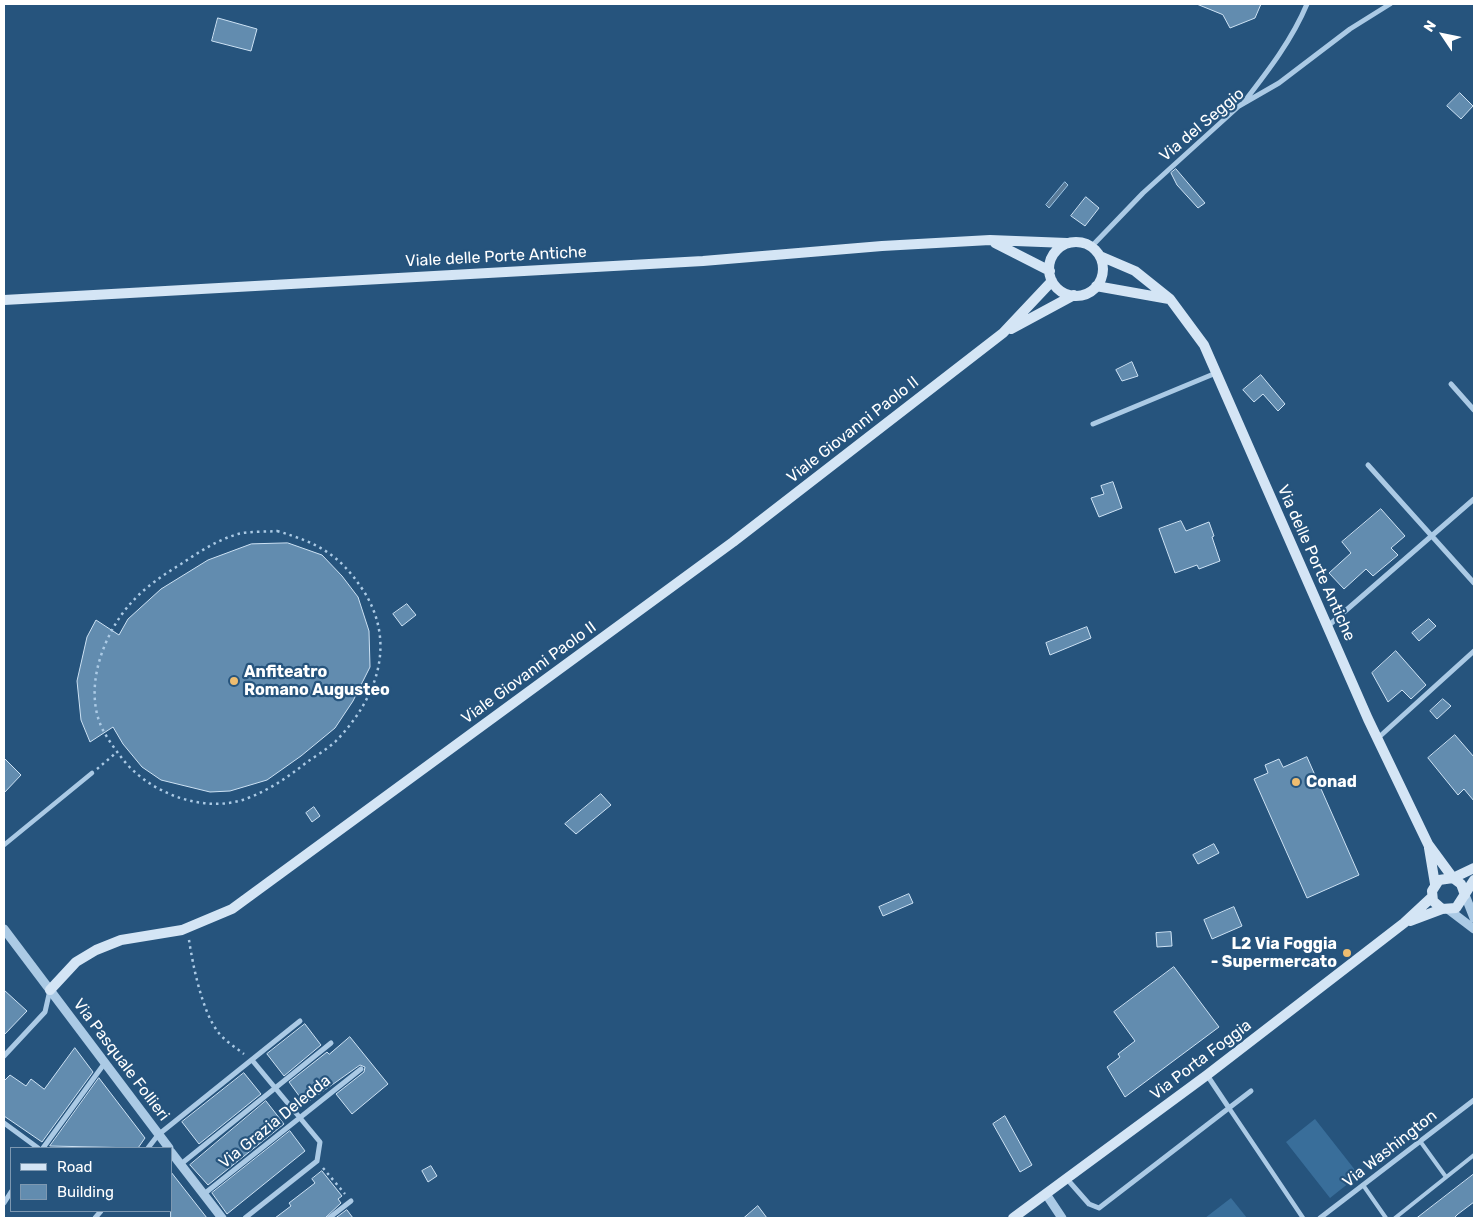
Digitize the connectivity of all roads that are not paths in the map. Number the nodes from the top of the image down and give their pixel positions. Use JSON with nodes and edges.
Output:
{"nodes":[{"id":1,"x":1307,"y":4,"type":"edge"},
{"id":2,"x":1390,"y":4,"type":"edge"},
{"id":3,"x":1242,"y":104,"type":"junction"},
{"id":4,"x":990,"y":240,"type":"junction"},
{"id":5,"x":1067,"y":243,"type":"junction"},
{"id":6,"x":1092,"y":246,"type":"junction"},
{"id":7,"x":1100,"y":256,"type":"junction"},
{"id":8,"x":1051,"y":276,"type":"junction"},
{"id":9,"x":1096,"y":286,"type":"junction"},
{"id":10,"x":1074,"y":295,"type":"junction"},
{"id":11,"x":1170,"y":299,"type":"junction"},
{"id":12,"x":4,"y":300,"type":"edge"},
{"id":13,"x":1003,"y":332,"type":"junction"},
{"id":14,"x":1216,"y":373,"type":"junction"},
{"id":15,"x":1451,"y":384,"type":"dead end"},
{"id":16,"x":1474,"y":410,"type":"edge"},
{"id":17,"x":1093,"y":424,"type":"dead end"},
{"id":18,"x":1368,"y":465,"type":"dead end"},
{"id":19,"x":1474,"y":499,"type":"edge"},
{"id":20,"x":1432,"y":536,"type":"junction"},
{"id":21,"x":1474,"y":583,"type":"edge"},
{"id":22,"x":1328,"y":626,"type":"junction"},
{"id":23,"x":1474,"y":651,"type":"edge"},
{"id":24,"x":1378,"y":738,"type":"junction"},
{"id":25,"x":92,"y":773,"type":"road end"},
{"id":26,"x":1428,"y":844,"type":"junction"},
{"id":27,"x":4,"y":845,"type":"edge"},
{"id":28,"x":1474,"y":868,"type":"edge"},
{"id":29,"x":1453,"y":878,"type":"junction"},
{"id":30,"x":1474,"y":880,"type":"edge"},
{"id":31,"x":1435,"y":884,"type":"junction"},
{"id":32,"x":1464,"y":895,"type":"junction"},
{"id":33,"x":1432,"y":897,"type":"junction"},
{"id":34,"x":1446,"y":910,"type":"junction"},
{"id":35,"x":1474,"y":918,"type":"edge"},
{"id":36,"x":1404,"y":923,"type":"junction"},
{"id":37,"x":4,"y":929,"type":"edge"},
{"id":38,"x":1474,"y":929,"type":"edge"},
{"id":39,"x":50,"y":990,"type":"junction"},
{"id":40,"x":300,"y":1021,"type":"dead end"},
{"id":41,"x":331,"y":1043,"type":"dead end"},
{"id":42,"x":5,"y":1053,"type":"edge"},
{"id":43,"x":252,"y":1060,"type":"junction"},
{"id":44,"x":104,"y":1064,"type":"junction"},
{"id":45,"x":361,"y":1069,"type":"dead end"},
{"id":46,"x":1207,"y":1075,"type":"junction"},
{"id":47,"x":276,"y":1089,"type":"junction"},
{"id":48,"x":1251,"y":1090,"type":"dead end"},
{"id":49,"x":1474,"y":1100,"type":"edge"},
{"id":50,"x":1229,"y":1108,"type":"junction"},
{"id":51,"x":300,"y":1118,"type":"junction"},
{"id":52,"x":4,"y":1123,"type":"edge"},
{"id":53,"x":158,"y":1135,"type":"junction"},
{"id":54,"x":1420,"y":1141,"type":"junction"},
{"id":55,"x":37,"y":1147,"type":"edge"},
{"id":56,"x":44,"y":1147,"type":"edge"},
{"id":57,"x":149,"y":1147,"type":"edge"},
{"id":58,"x":167,"y":1147,"type":"edge"},
{"id":59,"x":172,"y":1153,"type":"edge"},
{"id":60,"x":1474,"y":1155,"type":"edge"},
{"id":61,"x":181,"y":1164,"type":"junction"},
{"id":62,"x":1446,"y":1178,"type":"junction"},
{"id":63,"x":1066,"y":1179,"type":"junction"},
{"id":64,"x":1364,"y":1185,"type":"junction"},
{"id":65,"x":204,"y":1194,"type":"junction"},
{"id":66,"x":1046,"y":1194,"type":"junction"},
{"id":67,"x":351,"y":1201,"type":"road end"},
{"id":68,"x":222,"y":1218,"type":"edge"},
{"id":69,"x":245,"y":1218,"type":"edge"},
{"id":70,"x":329,"y":1218,"type":"edge"},
{"id":71,"x":1013,"y":1218,"type":"edge"},
{"id":72,"x":1062,"y":1218,"type":"edge"},
{"id":73,"x":1303,"y":1218,"type":"edge"},
{"id":74,"x":1320,"y":1218,"type":"edge"},
{"id":75,"x":1386,"y":1218,"type":"edge"},
{"id":76,"x":1395,"y":1218,"type":"edge"}],
"edges":[{"from":1,"to":3,"type":"street"},
{"from":2,"to":3,"type":"street","name":"Via del Seggio"},
{"from":3,"to":6,"type":"street","name":"Via del Seggio"},
{"from":4,"to":5,"type":"main road","name":"Viale delle Porte Antiche"},
{"from":4,"to":8,"type":"main road"},
{"from":4,"to":12,"type":"main road","name":"Viale delle Porte Antiche"},
{"from":5,"to":6,"type":"main road"},
{"from":5,"to":8,"type":"main road"},
{"from":6,"to":7,"type":"main road"},
{"from":7,"to":9,"type":"main road"},
{"from":7,"to":11,"type":"main road","name":"Via delle Porte Antiche"},
{"from":8,"to":10,"type":"main road"},
{"from":8,"to":13,"type":"main road"},
{"from":9,"to":10,"type":"main road"},
{"from":9,"to":11,"type":"main road"},
{"from":10,"to":13,"type":"main road"},
{"from":11,"to":14,"type":"main road","name":"Via delle Porte Antiche"},
{"from":13,"to":39,"type":"main road","name":"Viale Giovanni Paolo II"},
{"from":14,"to":17,"type":"street"},
{"from":14,"to":22,"type":"main road","name":"Via delle Porte Antiche"},
{"from":15,"to":16,"type":"street"},
{"from":18,"to":20,"type":"street"},
{"from":19,"to":20,"type":"street"},
{"from":20,"to":21,"type":"street"},
{"from":20,"to":22,"type":"street"},
{"from":22,"to":24,"type":"main road","name":"Via delle Porte Antiche"},
{"from":23,"to":24,"type":"street"},
{"from":24,"to":26,"type":"main road","name":"Via delle Porte Antiche"},
{"from":25,"to":27,"type":"street"},
{"from":26,"to":29,"type":"main road"},
{"from":26,"to":31,"type":"main road"},
{"from":28,"to":29,"type":"main road"},
{"from":29,"to":31,"type":"main road"},
{"from":29,"to":32,"type":"main road"},
{"from":30,"to":32,"type":"main road"},
{"from":31,"to":33,"type":"main road"},
{"from":32,"to":34,"type":"main road"},
{"from":32,"to":35,"type":"street"},
{"from":33,"to":34,"type":"main road"},
{"from":33,"to":36,"type":"main road"},
{"from":34,"to":36,"type":"main road"},
{"from":34,"to":38,"type":"street"},
{"from":36,"to":46,"type":"main road","name":"Via Porta Foggia"},
{"from":37,"to":39,"type":"street","name":"Via Pasquale Follieri"},
{"from":39,"to":42,"type":"street"},
{"from":39,"to":44,"type":"street","name":"Via Pasquale Follieri"},
{"from":40,"to":43,"type":"street"},
{"from":41,"to":47,"type":"street"},
{"from":43,"to":47,"type":"street"},
{"from":43,"to":53,"type":"street"},
{"from":44,"to":53,"type":"street","name":"Via Pasquale Follieri"},
{"from":44,"to":56,"type":"street"},
{"from":45,"to":51,"type":"street","name":"Via Grazia Deledda"},
{"from":46,"to":50,"type":"street"},
{"from":46,"to":63,"type":"main road","name":"Via Porta Foggia"},
{"from":47,"to":51,"type":"street"},
{"from":47,"to":61,"type":"street"},
{"from":48,"to":50,"type":"street"},
{"from":49,"to":54,"type":"street","name":"Via Washington"},
{"from":50,"to":63,"type":"street"},
{"from":50,"to":73,"type":"street"},
{"from":51,"to":65,"type":"street","name":"Via Grazia Deledda"},
{"from":51,"to":69,"type":"street"},
{"from":52,"to":55,"type":"street"},
{"from":53,"to":57,"type":"street"},
{"from":53,"to":58,"type":"street","name":"Via Pasquale Follieri"},
{"from":54,"to":62,"type":"lane"},
{"from":54,"to":64,"type":"street","name":"Via Washington"},
{"from":59,"to":61,"type":"street"},
{"from":60,"to":62,"type":"lane"},
{"from":61,"to":65,"type":"street"},
{"from":62,"to":76,"type":"lane"},
{"from":63,"to":66,"type":"main road","name":"Via Porta Foggia"},
{"from":64,"to":74,"type":"street","name":"Via Washington"},
{"from":64,"to":75,"type":"lane"},
{"from":65,"to":68,"type":"street"},
{"from":66,"to":71,"type":"main road","name":"Via Porta Foggia"},
{"from":66,"to":72,"type":"street"},
{"from":67,"to":70,"type":"street"}]}
